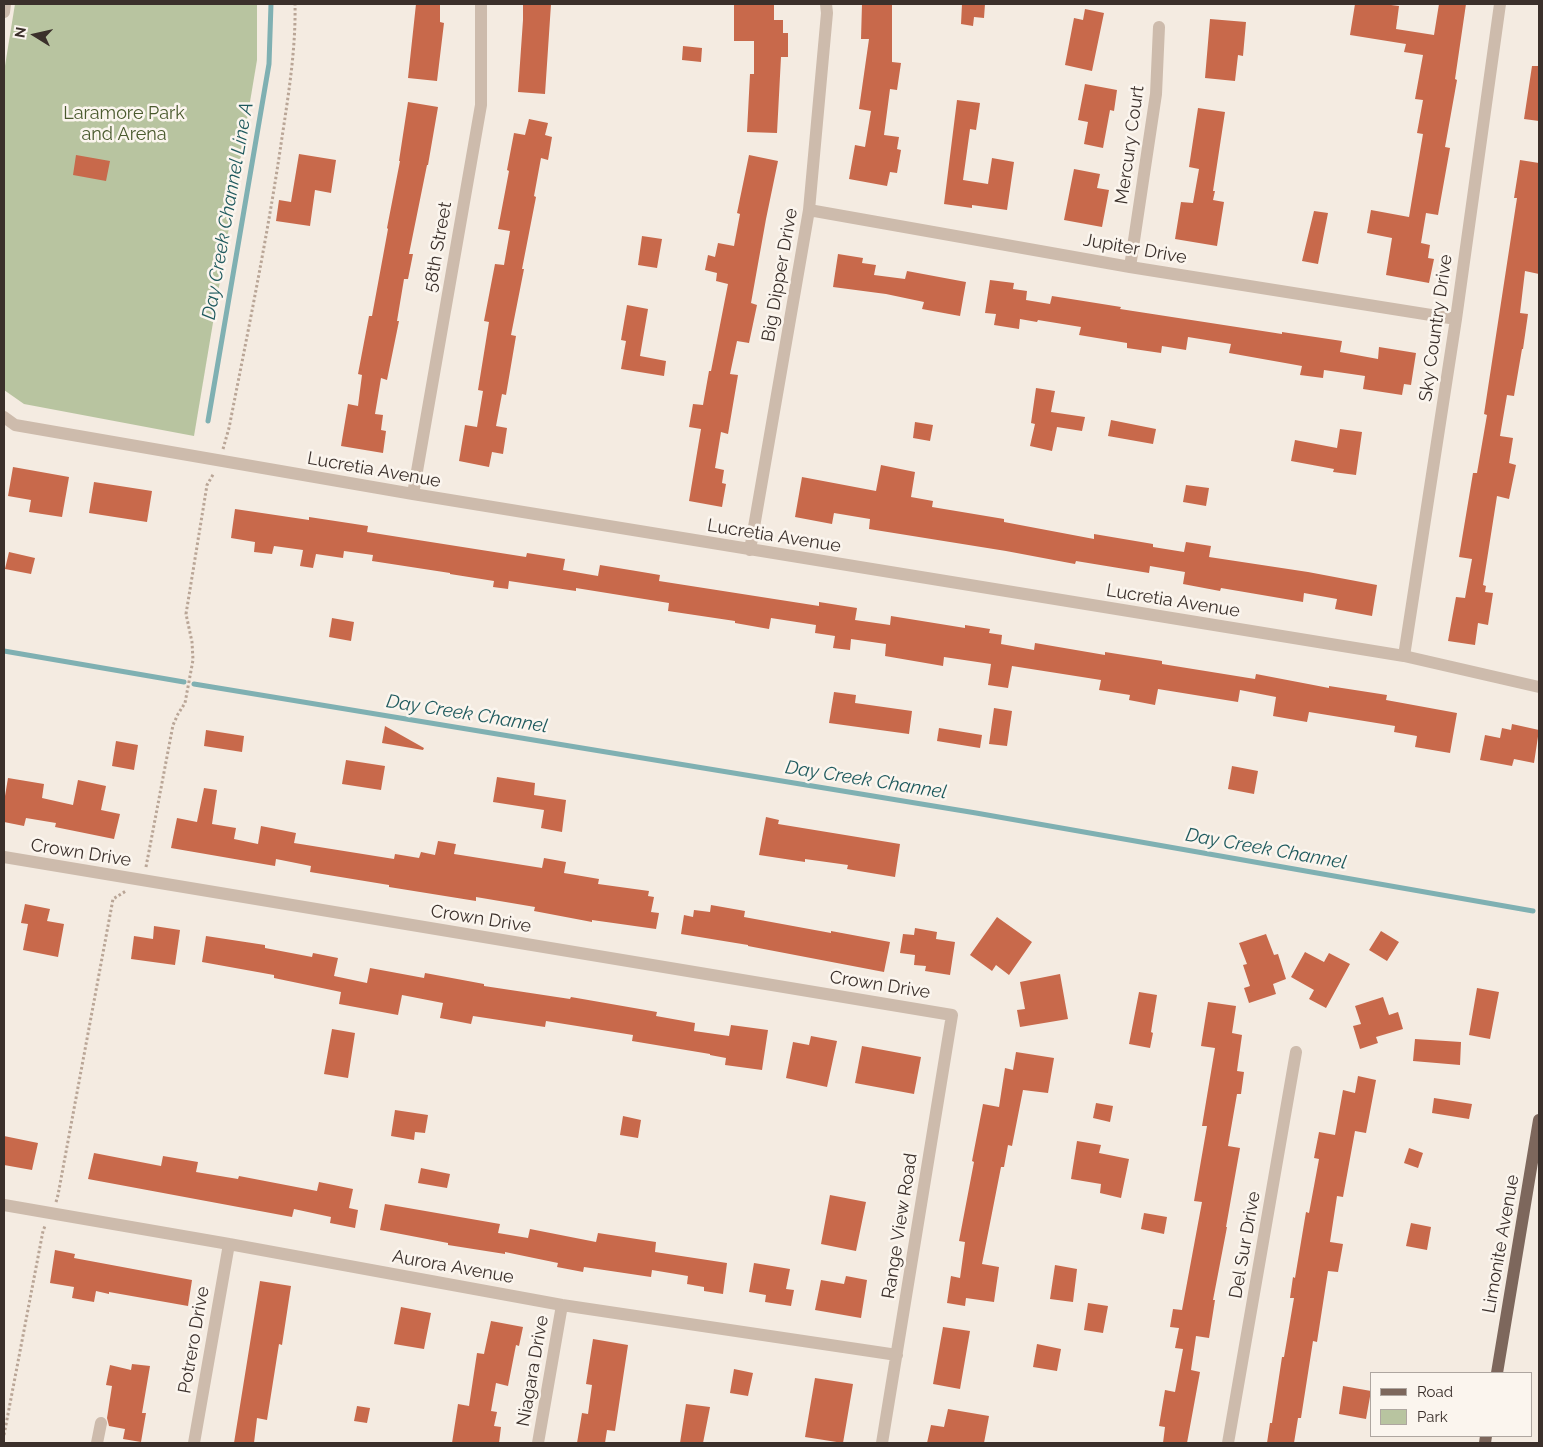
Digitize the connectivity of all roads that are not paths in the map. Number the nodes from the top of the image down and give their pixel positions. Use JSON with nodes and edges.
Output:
{"nodes":[{"id":1,"x":481,"y":4,"type":"edge"},
{"id":2,"x":826,"y":4,"type":"edge"},
{"id":3,"x":1500,"y":4,"type":"edge"},
{"id":4,"x":1159,"y":27,"type":"dead end"},
{"id":5,"x":809,"y":210,"type":"junction"},
{"id":6,"x":1130,"y":267,"type":"junction"},
{"id":7,"x":1456,"y":319,"type":"junction"},
{"id":8,"x":4,"y":417,"type":"edge"},
{"id":9,"x":412,"y":494,"type":"junction"},
{"id":10,"x":750,"y":550,"type":"junction"},
{"id":11,"x":1404,"y":656,"type":"junction"},
{"id":12,"x":1539,"y":687,"type":"edge"},
{"id":13,"x":4,"y":857,"type":"edge"},
{"id":14,"x":952,"y":1015,"type":"joint"},
{"id":15,"x":1296,"y":1052,"type":"dead end"},
{"id":16,"x":1539,"y":1120,"type":"edge"},
{"id":17,"x":1538,"y":1139,"type":"edge"},
{"id":18,"x":4,"y":1204,"type":"edge"},
{"id":19,"x":229,"y":1244,"type":"junction"},
{"id":20,"x":562,"y":1305,"type":"junction"},
{"id":21,"x":897,"y":1355,"type":"junction"},
{"id":22,"x":1496,"y":1372,"type":"edge"},
{"id":23,"x":101,"y":1423,"type":"dead end"},
{"id":24,"x":98,"y":1443,"type":"edge"},
{"id":25,"x":194,"y":1443,"type":"edge"},
{"id":26,"x":538,"y":1443,"type":"edge"},
{"id":27,"x":882,"y":1443,"type":"edge"},
{"id":28,"x":1228,"y":1443,"type":"edge"}],
"edges":[{"from":1,"to":9,"type":"street","name":"58th Street"},
{"from":2,"to":5,"type":"street","name":"Big Dipper Drive"},
{"from":3,"to":7,"type":"street","name":"Sky Country Drive"},
{"from":4,"to":6,"type":"street","name":"Mercury Court"},
{"from":5,"to":6,"type":"street","name":"Jupiter Drive"},
{"from":5,"to":10,"type":"street","name":"Big Dipper Drive"},
{"from":6,"to":7,"type":"street","name":"Jupiter Drive"},
{"from":7,"to":11,"type":"street","name":"Sky Country Drive"},
{"from":8,"to":9,"type":"street","name":"Lucretia Avenue"},
{"from":9,"to":10,"type":"street","name":"Lucretia Avenue"},
{"from":10,"to":11,"type":"street","name":"Lucretia Avenue"},
{"from":11,"to":12,"type":"street","name":"Lucretia Avenue"},
{"from":13,"to":14,"type":"street","name":"Crown Drive"},
{"from":14,"to":21,"type":"street","name":"Range View Road"},
{"from":15,"to":28,"type":"street","name":"Del Sur Drive"},
{"from":16,"to":17,"type":"main road","name":"Limonite Avenue"},
{"from":17,"to":22,"type":"main road","name":"Limonite Avenue"},
{"from":18,"to":19,"type":"street","name":"Aurora Avenue"},
{"from":19,"to":20,"type":"street","name":"Aurora Avenue"},
{"from":19,"to":25,"type":"street","name":"Potrero Drive"},
{"from":20,"to":21,"type":"street","name":"Aurora Avenue"},
{"from":20,"to":26,"type":"street","name":"Niagara Drive"},
{"from":21,"to":27,"type":"street","name":"Range View Road"},
{"from":23,"to":24,"type":"street"}]}
